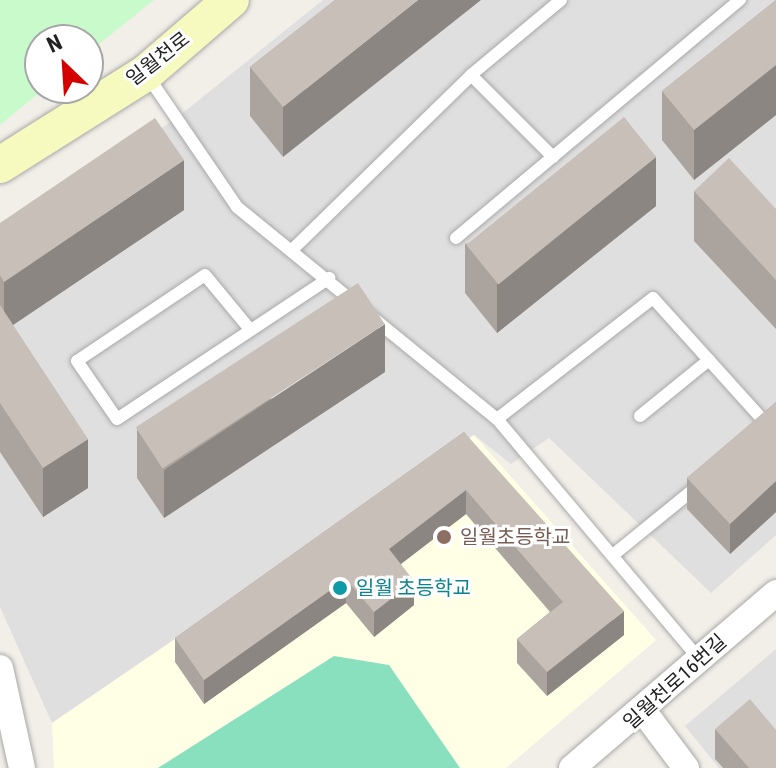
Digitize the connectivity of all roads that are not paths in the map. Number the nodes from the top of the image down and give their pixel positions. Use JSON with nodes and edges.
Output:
{"nodes":[{"id":1,"x":231,"y":0,"type":"edge"},
{"id":2,"x":561,"y":0,"type":"edge"},
{"id":3,"x":740,"y":0,"type":"edge"},
{"id":4,"x":146,"y":73,"type":"junction"},
{"id":5,"x":471,"y":75,"type":"junction"},
{"id":6,"x":553,"y":157,"type":"junction"},
{"id":7,"x":0,"y":165,"type":"edge"},
{"id":8,"x":456,"y":238,"type":"dead end"},
{"id":9,"x":293,"y":249,"type":"junction"},
{"id":10,"x":329,"y":278,"type":"junction"},
{"id":11,"x":248,"y":327,"type":"junction"},
{"id":12,"x":709,"y":360,"type":"junction"},
{"id":13,"x":640,"y":416,"type":"dead end"},
{"id":14,"x":497,"y":419,"type":"junction"},
{"id":15,"x":758,"y":437,"type":"edge"},
{"id":16,"x":710,"y":476,"type":"edge"},
{"id":17,"x":613,"y":555,"type":"junction"},
{"id":18,"x":776,"y":593,"type":"edge"},
{"id":19,"x":699,"y":659,"type":"junction"},
{"id":20,"x":0,"y":668,"type":"edge"},
{"id":21,"x":644,"y":712,"type":"junction"},
{"id":22,"x":22,"y":768,"type":"edge"},
{"id":23,"x":572,"y":768,"type":"edge"},
{"id":24,"x":686,"y":768,"type":"edge"}],
"edges":[{"from":1,"to":4,"type":"street","name":"일월천로"},
{"from":2,"to":5,"type":"lane"},
{"from":3,"to":6,"type":"lane"},
{"from":4,"to":7,"type":"street","name":"일월천로"},
{"from":4,"to":9,"type":"lane"},
{"from":5,"to":6,"type":"lane"},
{"from":5,"to":9,"type":"lane"},
{"from":6,"to":8,"type":"lane"},
{"from":9,"to":10,"type":"lane"},
{"from":10,"to":11,"type":"lane"},
{"from":10,"to":14,"type":"lane"},
{"from":11,"to":11,"type":"lane"},
{"from":12,"to":13,"type":"lane"},
{"from":12,"to":14,"type":"lane"},
{"from":12,"to":15,"type":"lane"},
{"from":14,"to":17,"type":"lane"},
{"from":16,"to":17,"type":"lane"},
{"from":17,"to":19,"type":"lane"},
{"from":18,"to":19,"type":"street","name":"일월천로16번길"},
{"from":19,"to":21,"type":"street","name":"일월천로16번길"},
{"from":20,"to":22,"type":"street"},
{"from":21,"to":23,"type":"street","name":"일월천로16번길"},
{"from":21,"to":24,"type":"street"}]}
